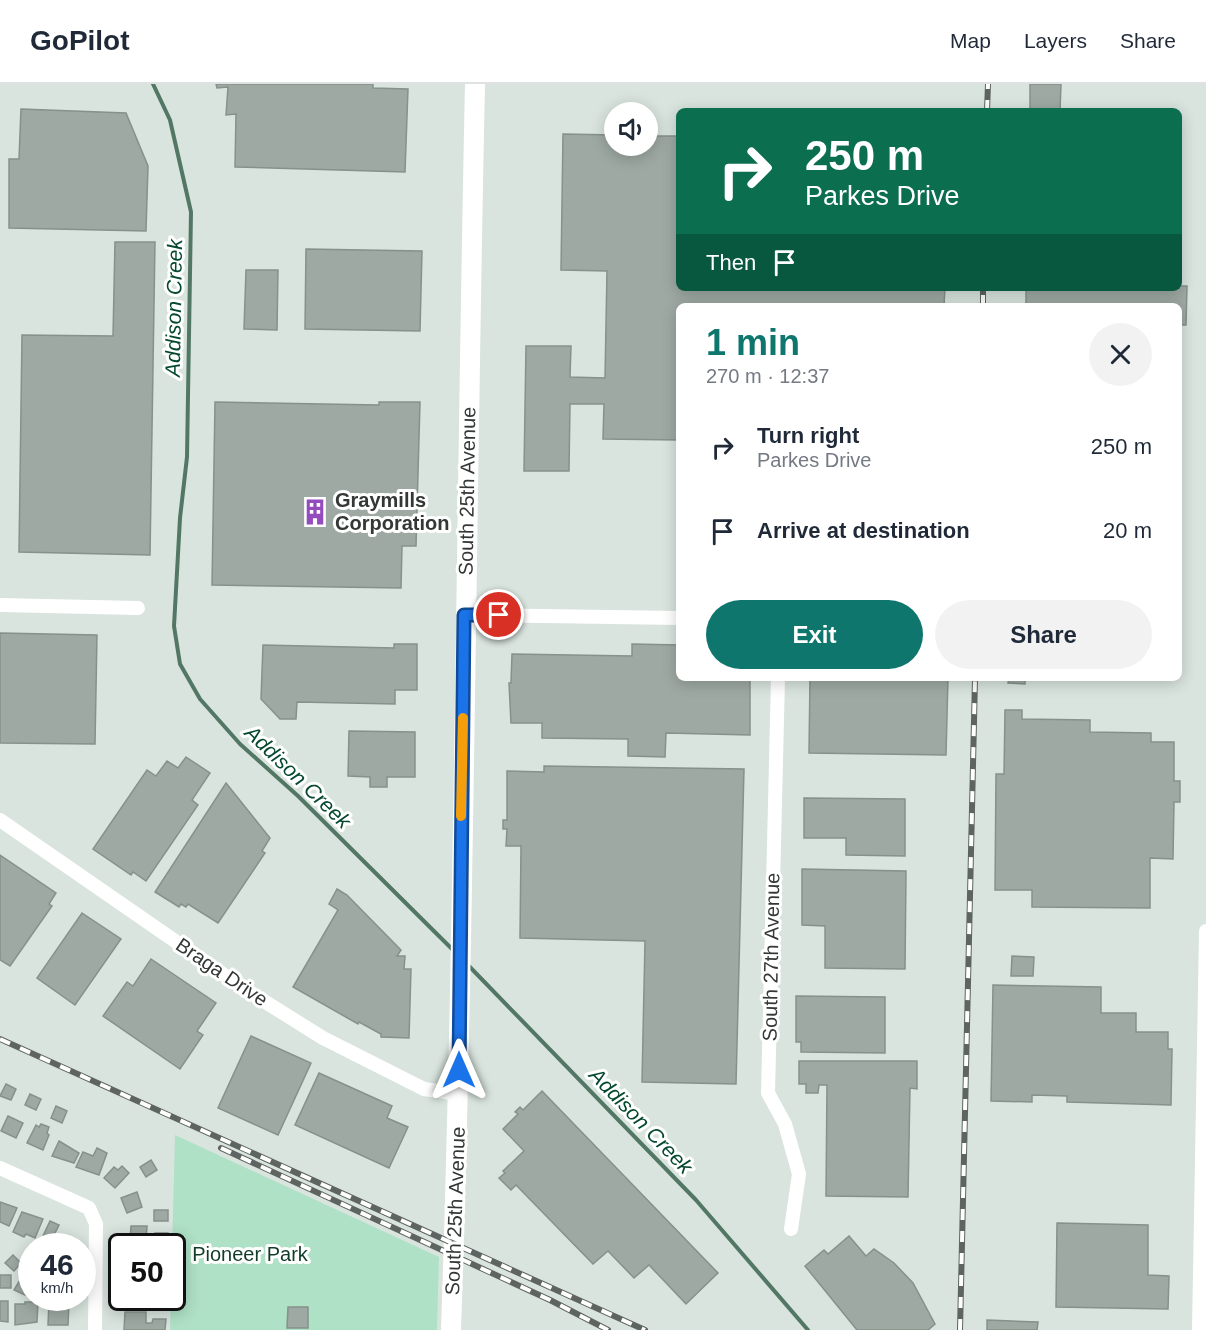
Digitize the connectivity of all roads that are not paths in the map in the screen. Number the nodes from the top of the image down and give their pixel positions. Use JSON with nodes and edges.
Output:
{"nodes":[{"id":1,"x":475,"y":84,"type":"edge"},
{"id":2,"x":0,"y":605,"type":"edge"},
{"id":3,"x":138,"y":608,"type":"dead end"},
{"id":4,"x":464,"y":615,"type":"junction"},
{"id":5,"x":676,"y":618,"type":"edge"},
{"id":6,"x":778,"y":681,"type":"edge"},
{"id":7,"x":0,"y":820,"type":"edge"},
{"id":8,"x":1206,"y":931,"type":"edge"},
{"id":9,"x":1205,"y":1001,"type":"edge"},
{"id":10,"x":459,"y":1094,"type":"junction"},
{"id":11,"x":0,"y":1168,"type":"edge"},
{"id":12,"x":791,"y":1228,"type":"dead end"},
{"id":13,"x":94,"y":1330,"type":"edge"},
{"id":14,"x":451,"y":1330,"type":"edge"},
{"id":15,"x":1199,"y":1330,"type":"edge"}],
"edges":[{"from":1,"to":4,"type":"main road","name":"South 25th Avenue"},
{"from":2,"to":3,"type":"street"},
{"from":4,"to":5,"type":"street"},
{"from":4,"to":10,"type":"main road","name":"South 25th Avenue"},
{"from":6,"to":12,"type":"street","name":"South 27th Avenue"},
{"from":7,"to":10,"type":"street","name":"Braga Drive"},
{"from":8,"to":9,"type":"street"},
{"from":9,"to":15,"type":"street"},
{"from":10,"to":14,"type":"main road","name":"South 25th Avenue"},
{"from":11,"to":13,"type":"street"}]}
